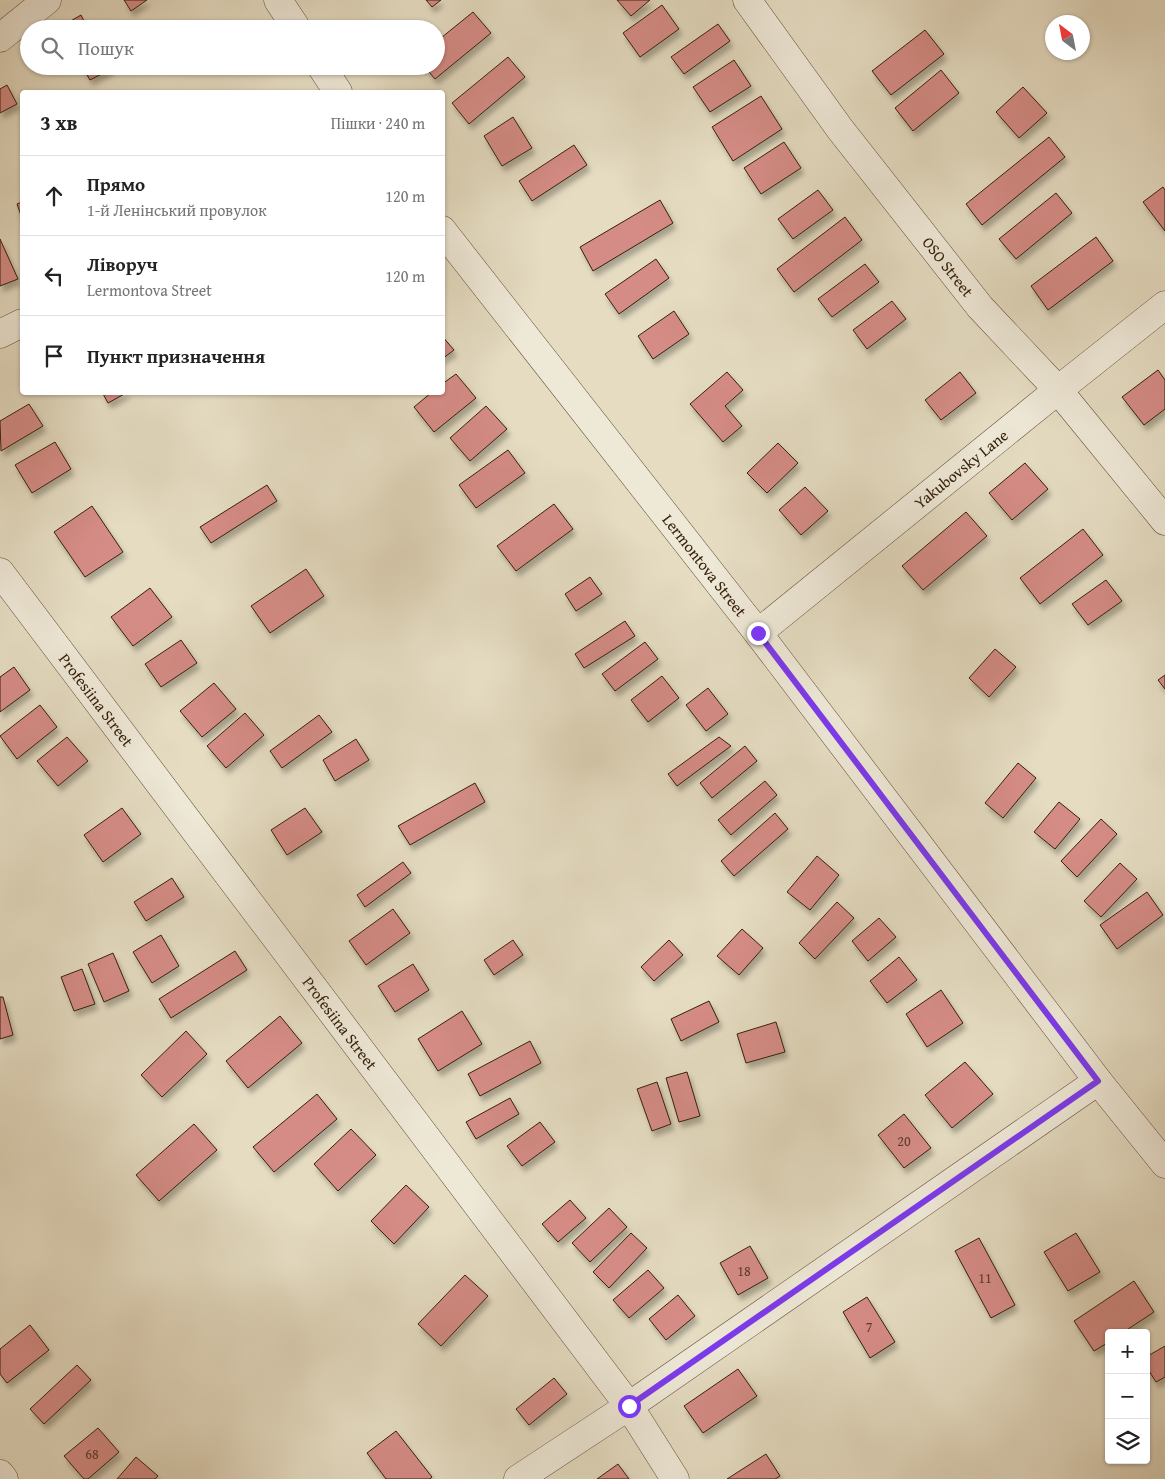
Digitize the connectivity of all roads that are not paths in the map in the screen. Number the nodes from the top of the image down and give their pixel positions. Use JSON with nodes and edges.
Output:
{"nodes":[{"id":1,"x":47,"y":0,"type":"edge"},
{"id":2,"x":278,"y":0,"type":"edge"},
{"id":3,"x":747,"y":0,"type":"edge"},
{"id":4,"x":22,"y":20,"type":"edge"},
{"id":5,"x":291,"y":20,"type":"edge"},
{"id":6,"x":20,"y":22,"type":"edge"},
{"id":7,"x":0,"y":38,"type":"edge"},
{"id":8,"x":327,"y":75,"type":"edge"},
{"id":9,"x":337,"y":90,"type":"edge"},
{"id":10,"x":445,"y":234,"type":"edge"},
{"id":11,"x":1165,"y":305,"type":"edge"},
{"id":12,"x":20,"y":324,"type":"edge"},
{"id":13,"x":0,"y":334,"type":"edge"},
{"id":14,"x":1058,"y":390,"type":"junction"},
{"id":15,"x":1165,"y":521,"type":"edge"},
{"id":16,"x":0,"y":572,"type":"edge"},
{"id":17,"x":758,"y":633,"type":"junction"},
{"id":18,"x":1098,"y":1081,"type":"junction"},
{"id":19,"x":1165,"y":1164,"type":"edge"},
{"id":20,"x":629,"y":1406,"type":"junction"},
{"id":21,"x":0,"y":1474,"type":"edge"},
{"id":22,"x":4,"y":1479,"type":"edge"},
{"id":23,"x":518,"y":1479,"type":"edge"},
{"id":24,"x":675,"y":1479,"type":"edge"}],
"edges":[{"from":1,"to":4,"type":"street"},
{"from":2,"to":5,"type":"street"},
{"from":3,"to":14,"type":"street","name":"OSO Street"},
{"from":6,"to":7,"type":"street"},
{"from":8,"to":9,"type":"street"},
{"from":10,"to":17,"type":"street","name":"Lermontova Street"},
{"from":11,"to":14,"type":"street","name":"Yakubovsky Lane"},
{"from":12,"to":13,"type":"street"},
{"from":14,"to":15,"type":"street","name":"OSO Street"},
{"from":14,"to":17,"type":"street","name":"Yakubovsky Lane"},
{"from":16,"to":20,"type":"street","name":"Profesiina Street"},
{"from":17,"to":18,"type":"street","name":"Lermontova Street"},
{"from":18,"to":19,"type":"street","name":"Lermontova Street"},
{"from":18,"to":20,"type":"street"},
{"from":20,"to":23,"type":"street"},
{"from":20,"to":24,"type":"street","name":"Profesiina Street"},
{"from":21,"to":22,"type":"street"}]}
